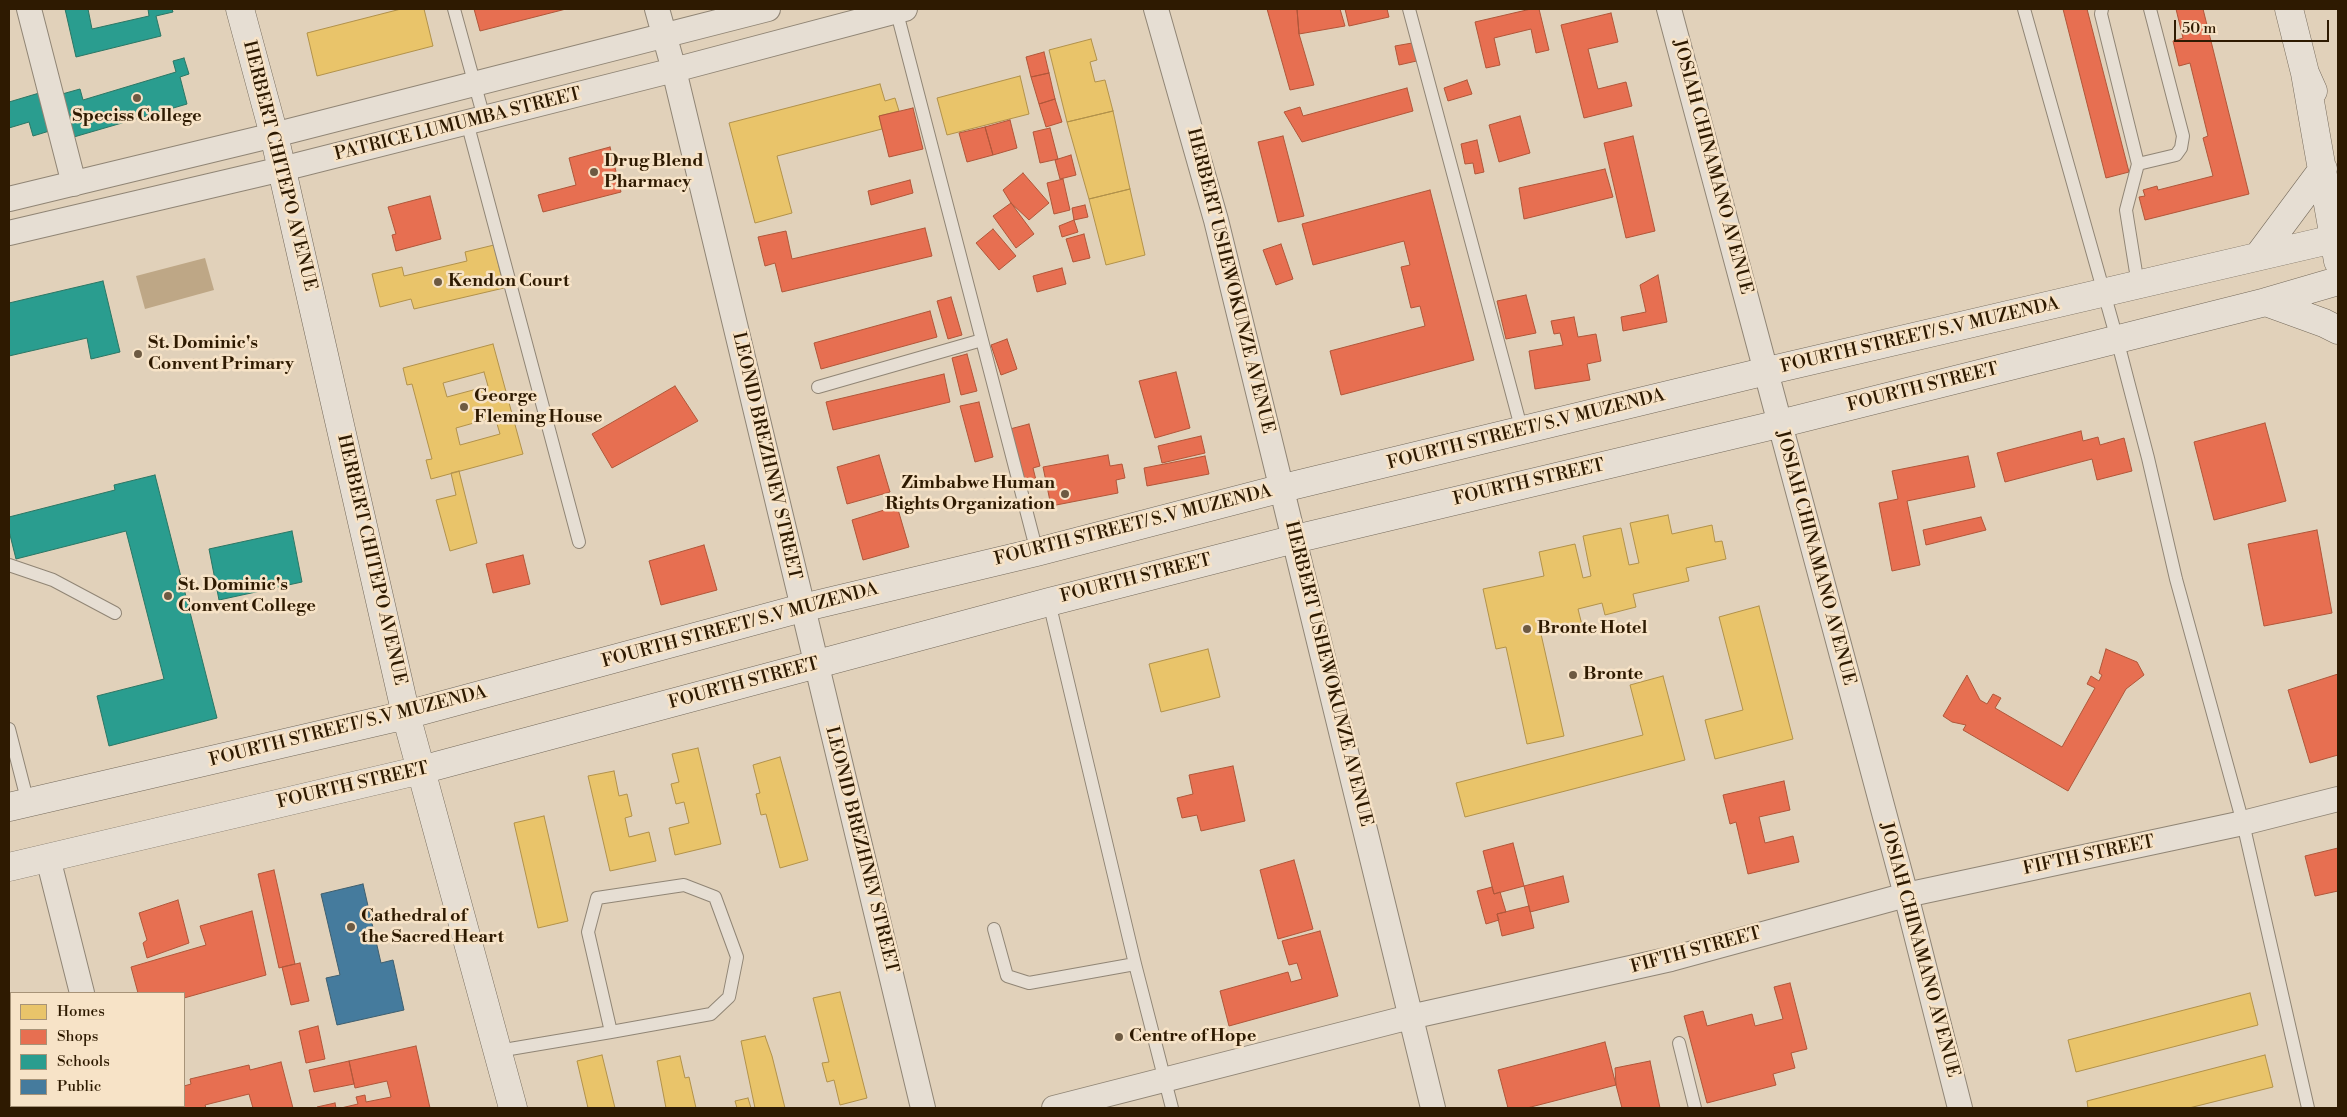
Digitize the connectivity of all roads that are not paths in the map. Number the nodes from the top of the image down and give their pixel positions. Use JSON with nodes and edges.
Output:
{"nodes":[{"id":1,"x":29,"y":9,"type":"edge"},
{"id":2,"x":240,"y":9,"type":"edge"},
{"id":3,"x":454,"y":9,"type":"edge"},
{"id":4,"x":657,"y":9,"type":"edge"},
{"id":5,"x":768,"y":9,"type":"edge"},
{"id":6,"x":899,"y":9,"type":"edge"},
{"id":7,"x":1156,"y":9,"type":"edge"},
{"id":8,"x":1410,"y":9,"type":"edge"},
{"id":9,"x":1669,"y":9,"type":"edge"},
{"id":10,"x":2024,"y":9,"type":"edge"},
{"id":11,"x":2102,"y":9,"type":"edge"},
{"id":12,"x":2150,"y":9,"type":"edge"},
{"id":13,"x":2289,"y":9,"type":"edge"},
{"id":14,"x":664,"y":36,"type":"junction"},
{"id":15,"x":674,"y":70,"type":"junction"},
{"id":16,"x":475,"y":84,"type":"junction"},
{"id":17,"x":475,"y":120,"type":"junction"},
{"id":18,"x":274,"y":135,"type":"junction"},
{"id":19,"x":2330,"y":160,"type":"edge"},
{"id":20,"x":2138,"y":164,"type":"junction"},
{"id":21,"x":282,"y":169,"type":"junction"},
{"id":22,"x":74,"y":184,"type":"junction"},
{"id":23,"x":9,"y":199,"type":"edge"},
{"id":24,"x":9,"y":233,"type":"edge"},
{"id":25,"x":2337,"y":246,"type":"edge"},
{"id":26,"x":2259,"y":255,"type":"junction"},
{"id":27,"x":2338,"y":281,"type":"edge"},
{"id":28,"x":2138,"y":286,"type":"junction"},
{"id":29,"x":2104,"y":294,"type":"junction"},
{"id":30,"x":2266,"y":302,"type":"junction"},
{"id":31,"x":2338,"y":330,"type":"edge"},
{"id":32,"x":2117,"y":339,"type":"junction"},
{"id":33,"x":982,"y":340,"type":"junction"},
{"id":34,"x":1767,"y":371,"type":"junction"},
{"id":35,"x":818,"y":387,"type":"dead end"},
{"id":36,"x":1779,"y":424,"type":"junction"},
{"id":37,"x":1522,"y":431,"type":"junction"},
{"id":38,"x":1283,"y":488,"type":"junction"},
{"id":39,"x":1295,"y":539,"type":"junction"},
{"id":40,"x":579,"y":542,"type":"dead end"},
{"id":41,"x":1037,"y":552,"type":"junction"},
{"id":42,"x":9,"y":565,"type":"edge"},
{"id":43,"x":1049,"y":602,"type":"junction"},
{"id":44,"x":802,"y":608,"type":"junction"},
{"id":45,"x":115,"y":613,"type":"dead end"},
{"id":46,"x":816,"y":665,"type":"junction"},
{"id":47,"x":406,"y":715,"type":"junction"},
{"id":48,"x":9,"y":729,"type":"edge"},
{"id":49,"x":421,"y":770,"type":"junction"},
{"id":50,"x":2338,"y":799,"type":"edge"},
{"id":51,"x":18,"y":805,"type":"edge"},
{"id":52,"x":2243,"y":823,"type":"junction"},
{"id":53,"x":48,"y":858,"type":"junction"},
{"id":54,"x":9,"y":868,"type":"edge"},
{"id":55,"x":1906,"y":895,"type":"junction"},
{"id":56,"x":994,"y":929,"type":"dead end"},
{"id":57,"x":1135,"y":964,"type":"junction"},
{"id":58,"x":82,"y":992,"type":"edge"},
{"id":59,"x":1410,"y":1018,"type":"junction"},
{"id":60,"x":610,"y":1032,"type":"junction"},
{"id":61,"x":1679,"y":1043,"type":"dead end"},
{"id":62,"x":498,"y":1051,"type":"junction"},
{"id":63,"x":1165,"y":1080,"type":"junction"},
{"id":64,"x":513,"y":1108,"type":"edge"},
{"id":65,"x":923,"y":1108,"type":"edge"},
{"id":66,"x":1054,"y":1108,"type":"edge"},
{"id":67,"x":1172,"y":1108,"type":"edge"},
{"id":68,"x":1434,"y":1108,"type":"edge"},
{"id":69,"x":1694,"y":1108,"type":"edge"},
{"id":70,"x":1960,"y":1108,"type":"edge"},
{"id":71,"x":2308,"y":1108,"type":"edge"}],
"edges":[{"from":1,"to":22,"type":"street"},
{"from":2,"to":18,"type":"main road","name":"HERBERT CHITEPO AVENUE"},
{"from":3,"to":16,"type":"lane"},
{"from":4,"to":14,"type":"street","name":"LEONID BREZHNEV STREET"},
{"from":5,"to":14,"type":"street","name":"PATRICE LUMUMBA STREET"},
{"from":6,"to":15,"type":"street","name":"PATRICE LUMUMBA STREET"},
{"from":6,"to":33,"type":"lane"},
{"from":7,"to":38,"type":"street","name":"HERBERT USHEWOKUNZE AVENUE"},
{"from":8,"to":37,"type":"lane"},
{"from":9,"to":34,"type":"street","name":"JOSIAH CHINAMANO AVENUE"},
{"from":10,"to":29,"type":"lane"},
{"from":11,"to":20,"type":"lane"},
{"from":12,"to":20,"type":"lane"},
{"from":13,"to":19,"type":"main road"},
{"from":14,"to":15,"type":"street","name":"LEONID BREZHNEV STREET"},
{"from":14,"to":16,"type":"street","name":"PATRICE LUMUMBA STREET"},
{"from":15,"to":17,"type":"street","name":"PATRICE LUMUMBA STREET"},
{"from":15,"to":44,"type":"street","name":"LEONID BREZHNEV STREET"},
{"from":16,"to":17,"type":"lane"},
{"from":16,"to":18,"type":"street","name":"PATRICE LUMUMBA STREET"},
{"from":17,"to":21,"type":"street","name":"PATRICE LUMUMBA STREET"},
{"from":17,"to":40,"type":"lane"},
{"from":18,"to":21,"type":"main road","name":"HERBERT CHITEPO AVENUE"},
{"from":18,"to":22,"type":"street","name":"PATRICE LUMUMBA STREET"},
{"from":19,"to":25,"type":"main road"},
{"from":19,"to":26,"type":"main road"},
{"from":20,"to":28,"type":"lane"},
{"from":21,"to":24,"type":"street","name":"PATRICE LUMUMBA STREET"},
{"from":21,"to":47,"type":"main road","name":"HERBERT CHITEPO AVENUE"},
{"from":22,"to":23,"type":"street","name":"PATRICE LUMUMBA STREET"},
{"from":25,"to":26,"type":"main road"},
{"from":26,"to":28,"type":"main road","name":"FOURTH STREET/ S.V MUZENDA"},
{"from":27,"to":30,"type":"main road","name":"FOURTH STREET"},
{"from":28,"to":29,"type":"main road","name":"FOURTH STREET/ S.V MUZENDA"},
{"from":29,"to":32,"type":"lane"},
{"from":29,"to":34,"type":"main road","name":"FOURTH STREET/ S.V MUZENDA"},
{"from":30,"to":31,"type":"main road"},
{"from":30,"to":32,"type":"main road","name":"FOURTH STREET"},
{"from":32,"to":36,"type":"main road","name":"FOURTH STREET"},
{"from":32,"to":52,"type":"lane"},
{"from":33,"to":35,"type":"lane"},
{"from":33,"to":41,"type":"lane"},
{"from":34,"to":36,"type":"street","name":"JOSIAH CHINAMANO AVENUE"},
{"from":34,"to":37,"type":"main road","name":"FOURTH STREET/ S.V MUZENDA"},
{"from":36,"to":39,"type":"main road","name":"FOURTH STREET"},
{"from":36,"to":55,"type":"street","name":"JOSIAH CHINAMANO AVENUE"},
{"from":37,"to":38,"type":"main road","name":"FOURTH STREET/ S.V MUZENDA"},
{"from":38,"to":39,"type":"street","name":"HERBERT USHEWOKUNZE AVENUE"},
{"from":38,"to":41,"type":"main road","name":"FOURTH STREET/ S.V MUZENDA"},
{"from":39,"to":43,"type":"main road","name":"FOURTH STREET"},
{"from":39,"to":59,"type":"street","name":"HERBERT USHEWOKUNZE AVENUE"},
{"from":41,"to":44,"type":"main road","name":"FOURTH STREET/ S.V MUZENDA"},
{"from":42,"to":45,"type":"lane"},
{"from":43,"to":46,"type":"main road","name":"FOURTH STREET"},
{"from":43,"to":57,"type":"lane"},
{"from":44,"to":46,"type":"street","name":"LEONID BREZHNEV STREET"},
{"from":44,"to":47,"type":"main road","name":"FOURTH STREET/ S.V MUZENDA"},
{"from":46,"to":49,"type":"main road","name":"FOURTH STREET"},
{"from":46,"to":65,"type":"street","name":"LEONID BREZHNEV STREET"},
{"from":47,"to":49,"type":"main road","name":"HERBERT CHITEPO AVENUE"},
{"from":47,"to":51,"type":"main road","name":"FOURTH STREET/ S.V MUZENDA"},
{"from":48,"to":51,"type":"lane"},
{"from":49,"to":53,"type":"main road","name":"FOURTH STREET"},
{"from":49,"to":62,"type":"main road","name":"HERBERT CHITEPO AVENUE"},
{"from":50,"to":52,"type":"street","name":"FIFTH STREET"},
{"from":52,"to":55,"type":"street","name":"FIFTH STREET"},
{"from":52,"to":71,"type":"lane"},
{"from":53,"to":54,"type":"main road","name":"FOURTH STREET"},
{"from":53,"to":58,"type":"street"},
{"from":55,"to":59,"type":"street","name":"FIFTH STREET"},
{"from":55,"to":70,"type":"street","name":"JOSIAH CHINAMANO AVENUE"},
{"from":56,"to":57,"type":"lane"},
{"from":57,"to":63,"type":"lane"},
{"from":59,"to":63,"type":"street","name":"FIFTH STREET"},
{"from":59,"to":68,"type":"street","name":"HERBERT USHEWOKUNZE AVENUE"},
{"from":60,"to":60,"type":"lane"},
{"from":60,"to":62,"type":"lane"},
{"from":61,"to":69,"type":"lane"},
{"from":62,"to":64,"type":"main road","name":"HERBERT CHITEPO AVENUE"},
{"from":63,"to":66,"type":"street","name":"FIFTH STREET"},
{"from":63,"to":67,"type":"lane"}]}
